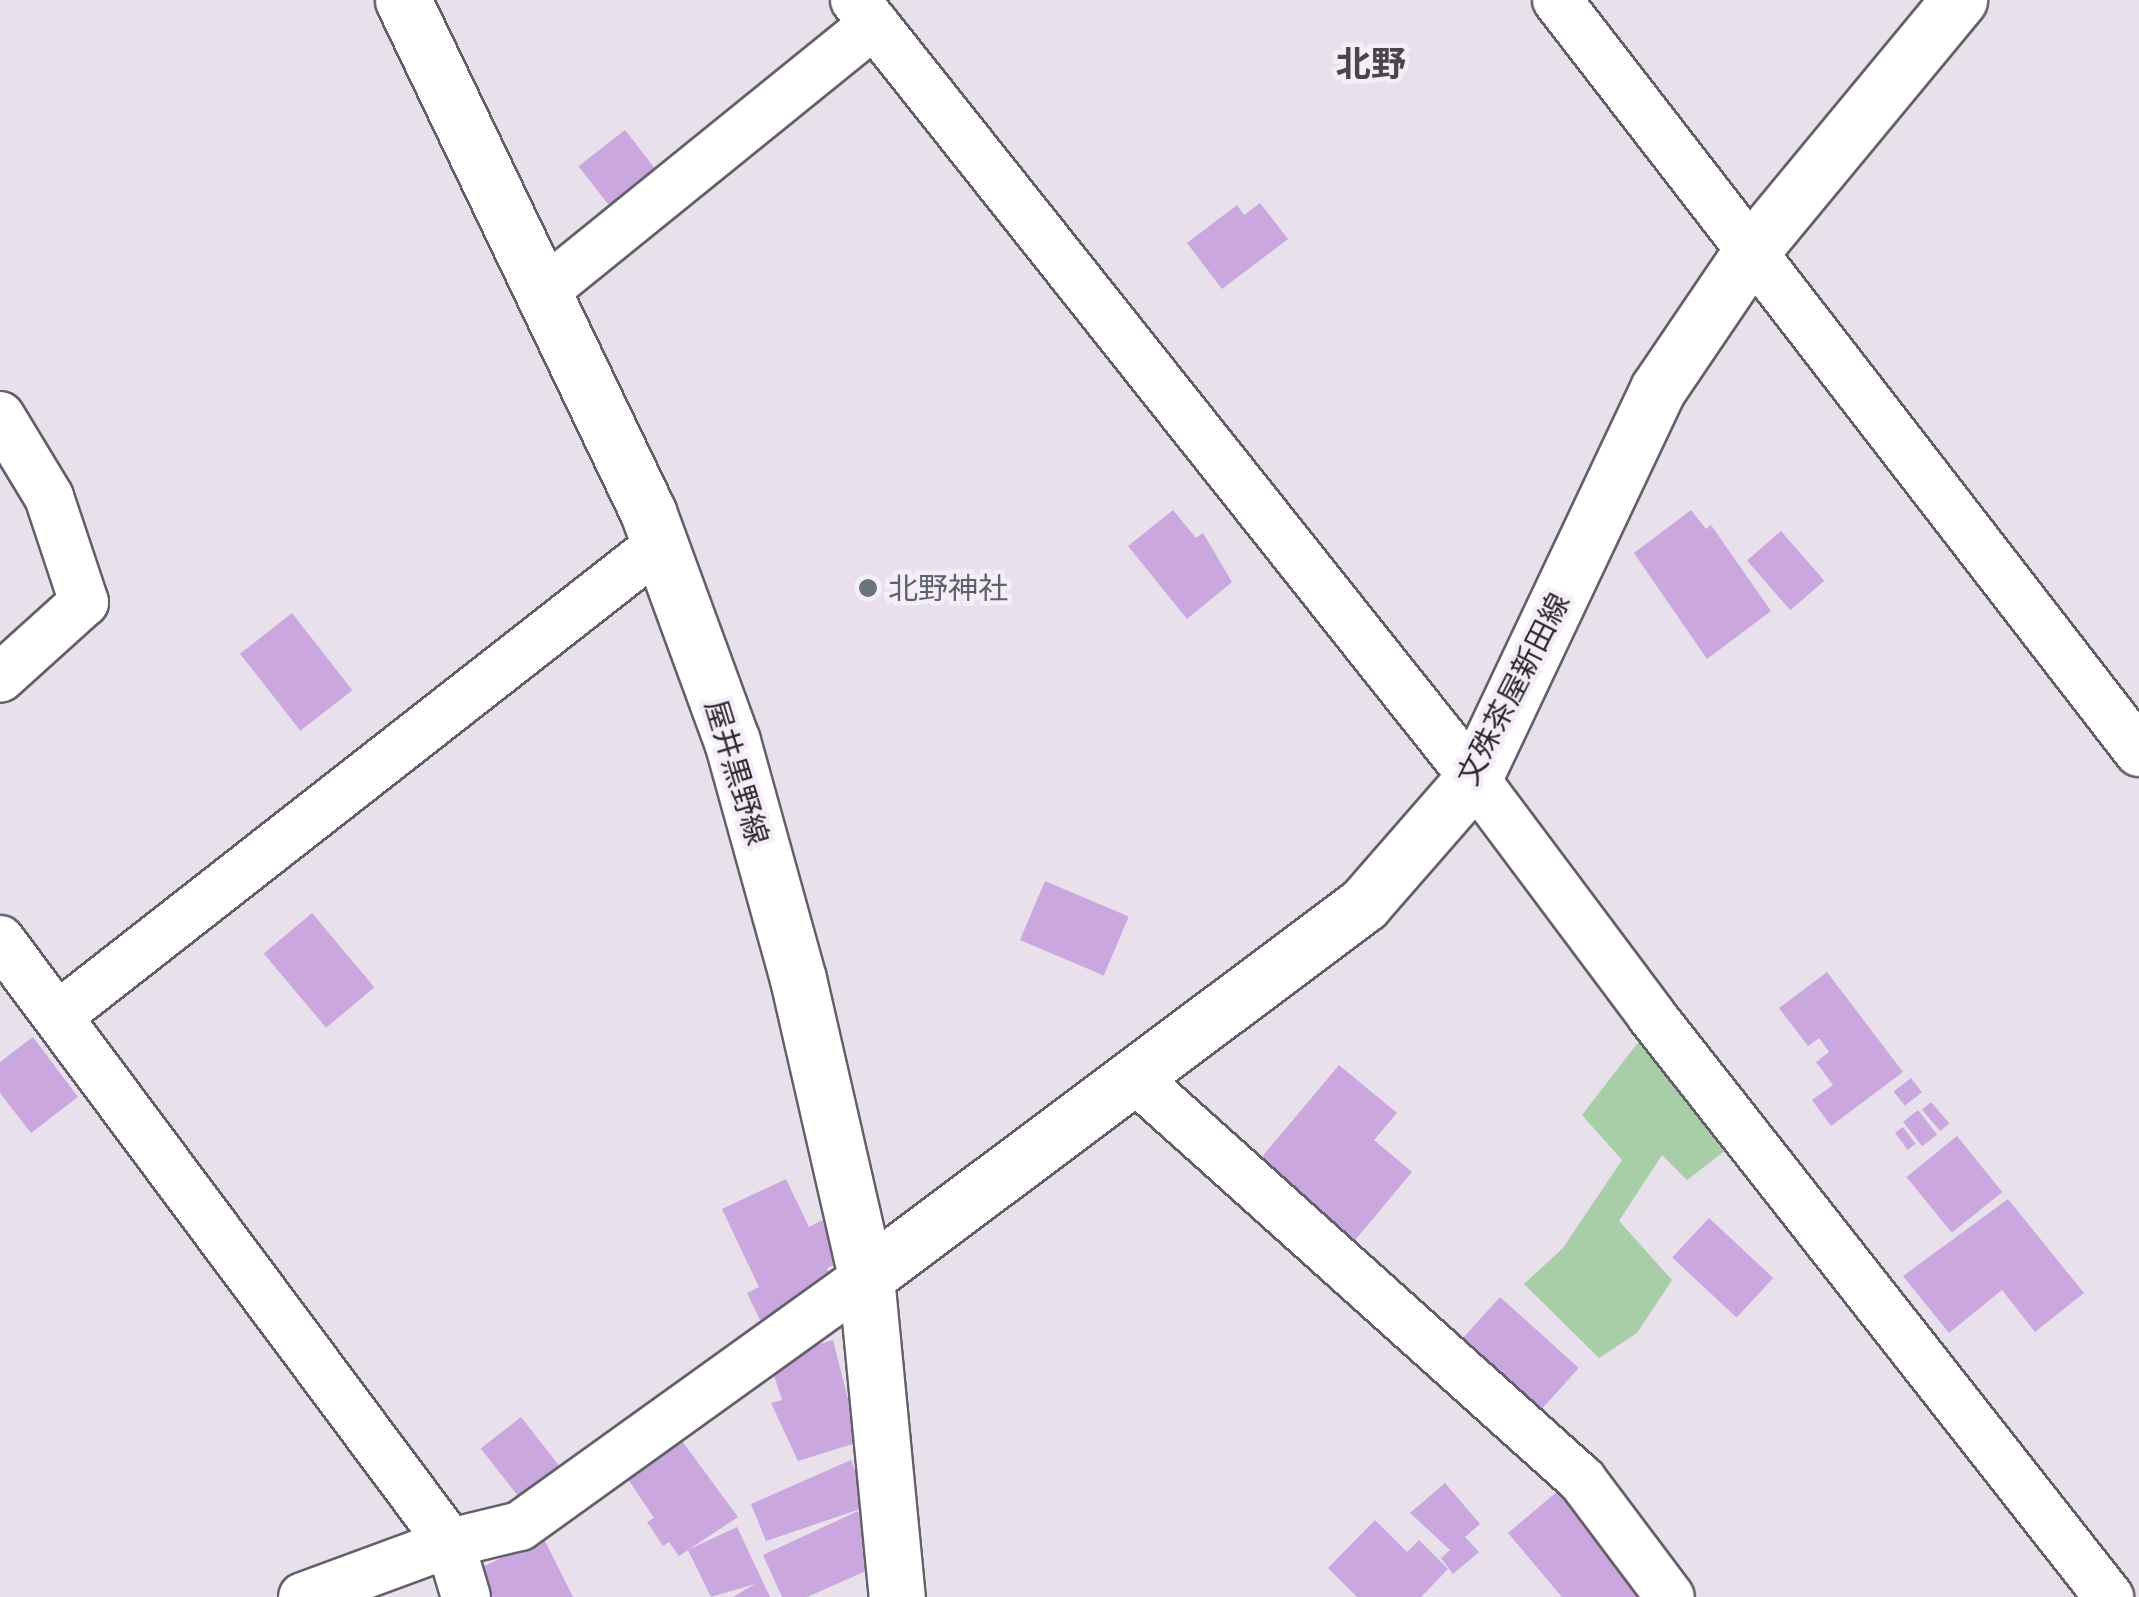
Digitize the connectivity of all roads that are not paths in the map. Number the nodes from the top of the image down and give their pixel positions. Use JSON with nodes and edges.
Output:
{"nodes":[{"id":1,"x":403,"y":0,"type":"edge"},
{"id":2,"x":1557,"y":0,"type":"edge"},
{"id":3,"x":1959,"y":0,"type":"edge"},
{"id":4,"x":865,"y":12,"type":"edge"},
{"id":5,"x":1752,"y":250,"type":"junction"},
{"id":6,"x":543,"y":292,"type":"junction"},
{"id":7,"x":0,"y":416,"type":"edge"},
{"id":8,"x":657,"y":548,"type":"junction"},
{"id":9,"x":0,"y":678,"type":"edge"},
{"id":10,"x":2139,"y":752,"type":"edge"},
{"id":11,"x":1474,"y":778,"type":"junction"},
{"id":12,"x":0,"y":940,"type":"edge"},
{"id":13,"x":59,"y":1015,"type":"junction"},
{"id":14,"x":1136,"y":1079,"type":"junction"},
{"id":15,"x":866,"y":1277,"type":"junction"},
{"id":16,"x":450,"y":1543,"type":"junction"},
{"id":17,"x":303,"y":1597,"type":"edge"},
{"id":18,"x":466,"y":1597,"type":"edge"},
{"id":19,"x":897,"y":1597,"type":"edge"},
{"id":20,"x":1670,"y":1597,"type":"edge"},
{"id":21,"x":2108,"y":1597,"type":"edge"}],
"edges":[{"from":1,"to":6,"type":"main road","name":"屋井黒野線"},
{"from":2,"to":5,"type":"street"},
{"from":3,"to":5,"type":"main road","name":"文殊茶屋新田線"},
{"from":4,"to":6,"type":"street"},
{"from":4,"to":11,"type":"street"},
{"from":5,"to":10,"type":"street"},
{"from":5,"to":11,"type":"main road","name":"文殊茶屋新田線"},
{"from":6,"to":8,"type":"main road","name":"屋井黒野線"},
{"from":7,"to":9,"type":"street"},
{"from":8,"to":13,"type":"street"},
{"from":8,"to":15,"type":"main road","name":"屋井黒野線"},
{"from":11,"to":14,"type":"main road","name":"文殊茶屋新田線"},
{"from":11,"to":21,"type":"street"},
{"from":12,"to":13,"type":"street"},
{"from":13,"to":16,"type":"street"},
{"from":14,"to":15,"type":"main road","name":"文殊茶屋新田線"},
{"from":14,"to":20,"type":"street"},
{"from":15,"to":16,"type":"street"},
{"from":15,"to":19,"type":"main road","name":"屋井黒野線"},
{"from":16,"to":17,"type":"street"},
{"from":16,"to":18,"type":"street"}]}
